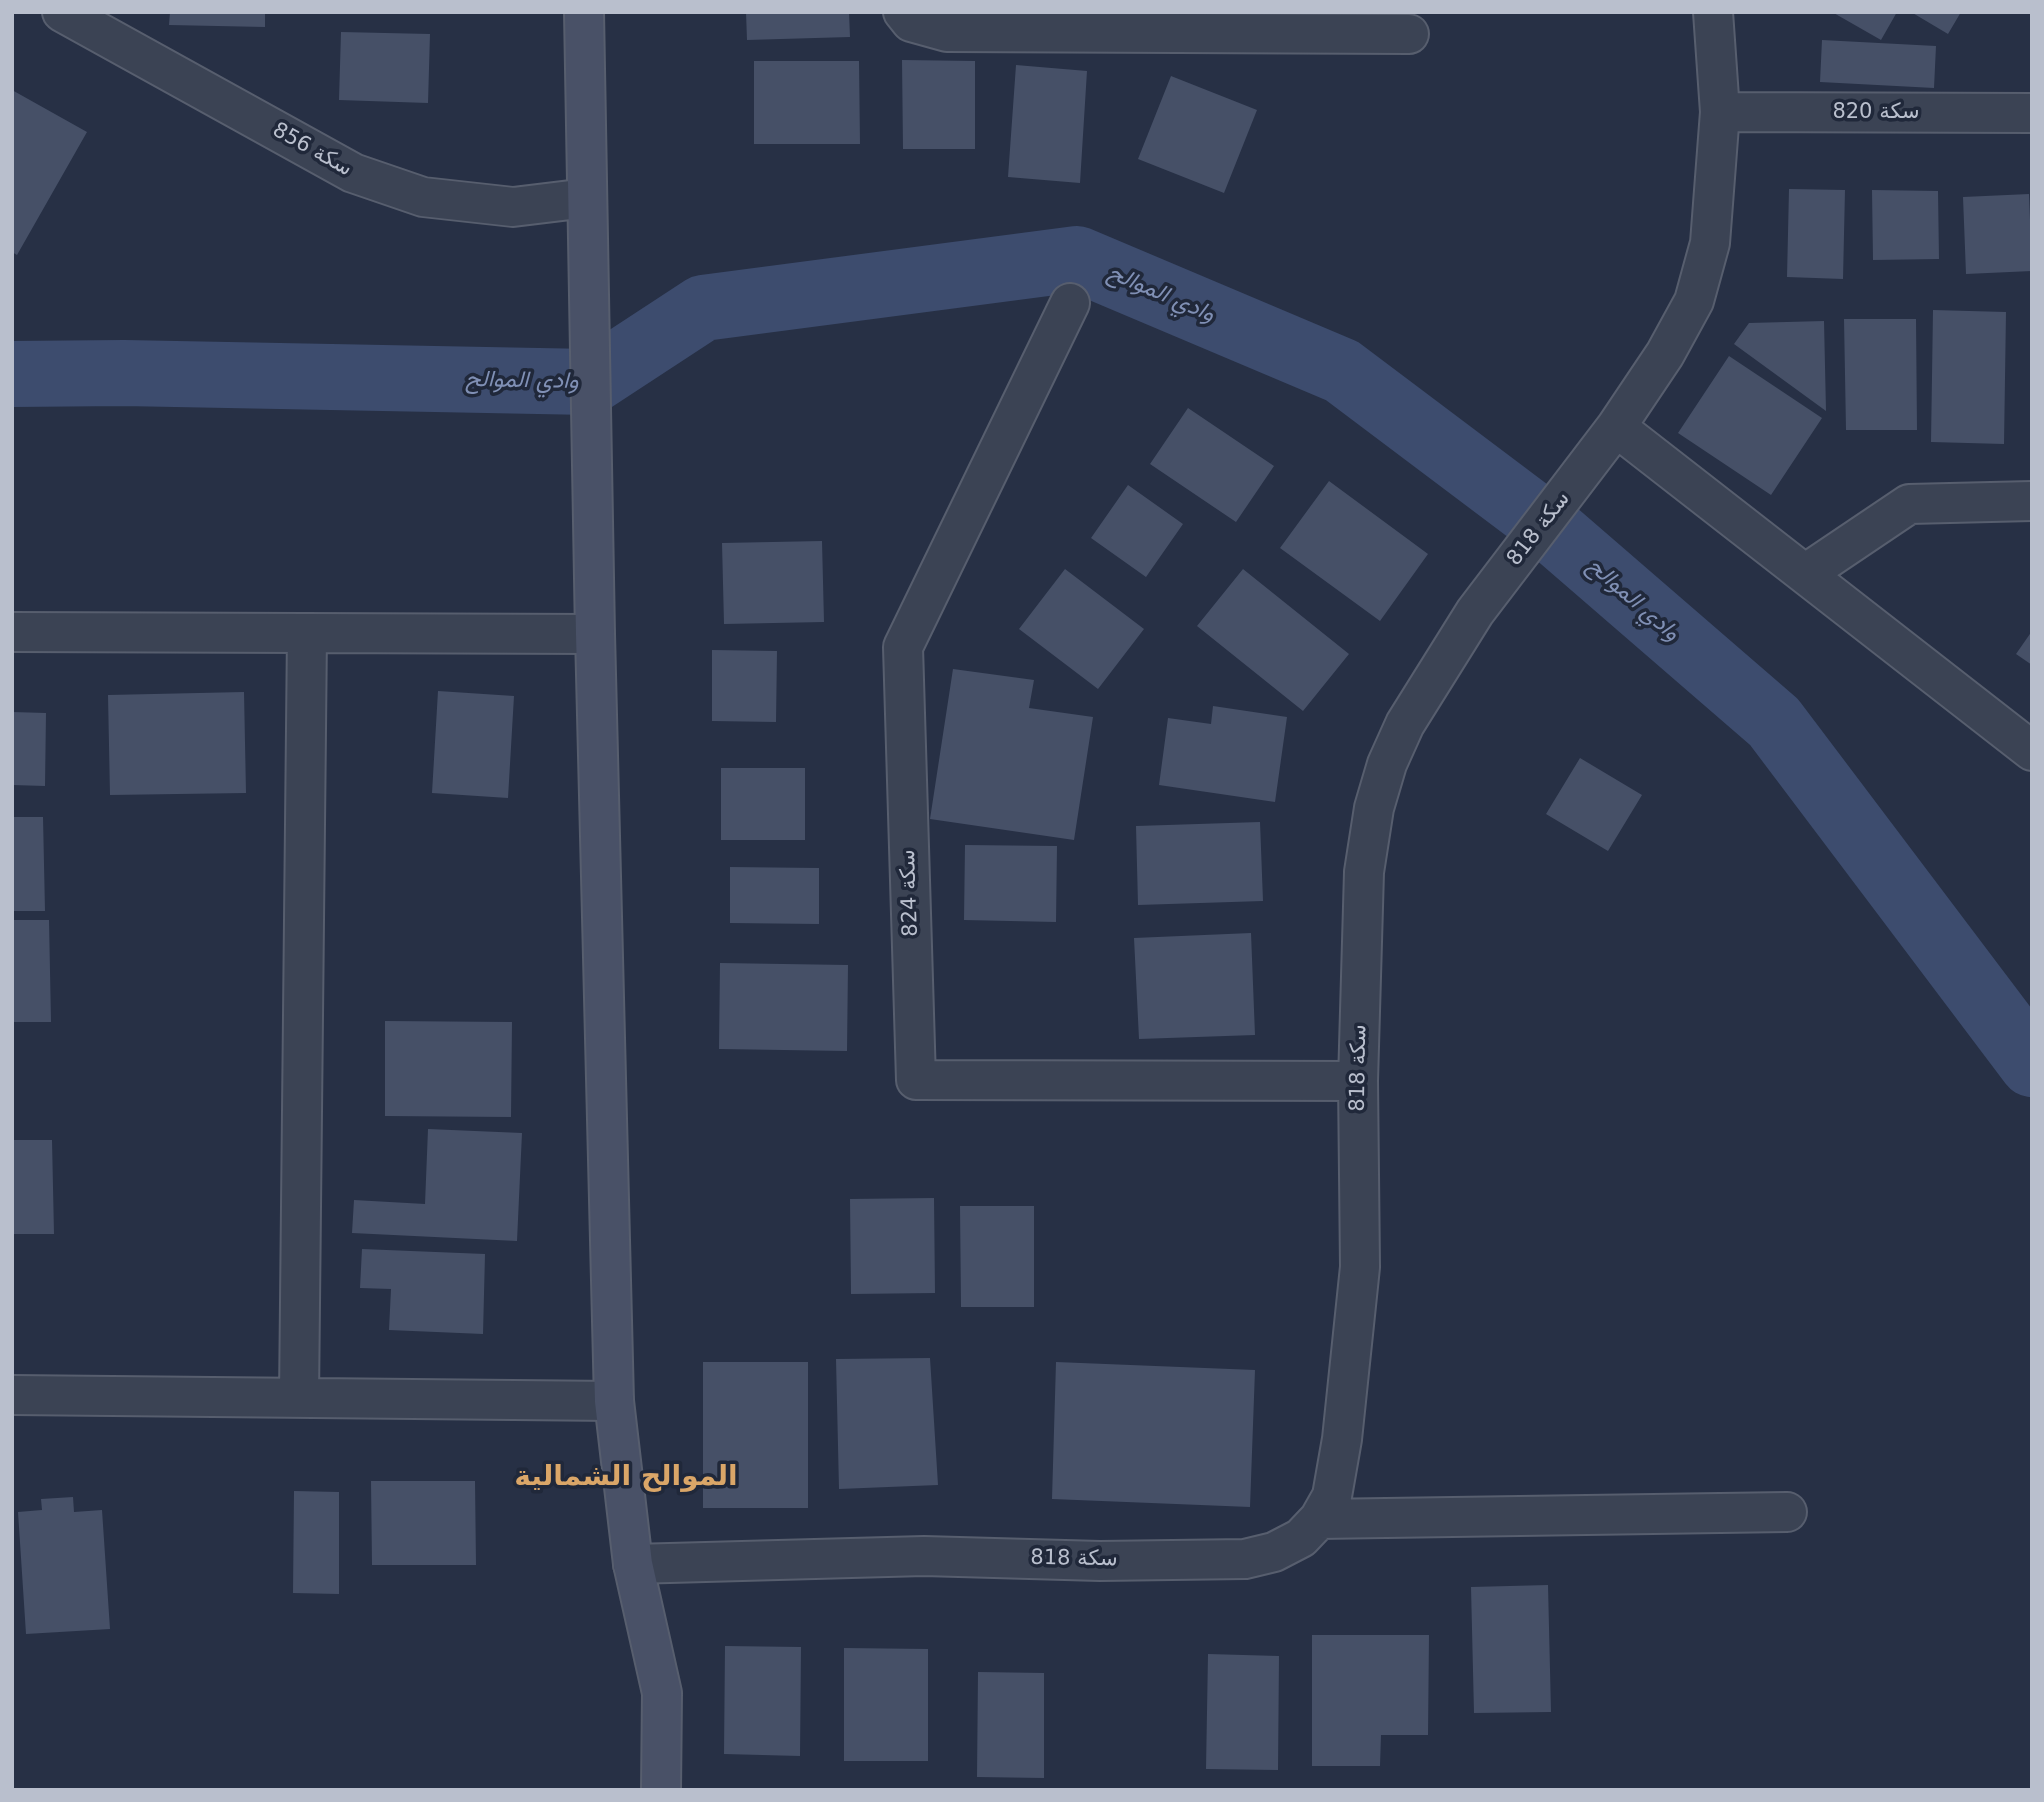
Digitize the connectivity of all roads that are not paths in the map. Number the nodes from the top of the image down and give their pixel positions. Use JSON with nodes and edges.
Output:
{"nodes":[{"id":1,"x":583,"y":12,"type":"edge"},
{"id":2,"x":903,"y":12,"type":"edge"},
{"id":3,"x":1713,"y":12,"type":"edge"},
{"id":4,"x":71,"y":14,"type":"edge"},
{"id":5,"x":1409,"y":34,"type":"dead end"},
{"id":6,"x":1720,"y":112,"type":"junction"},
{"id":7,"x":2032,"y":113,"type":"edge"},
{"id":8,"x":587,"y":198,"type":"junction"},
{"id":9,"x":1070,"y":303,"type":"dead end"},
{"id":10,"x":1616,"y":427,"type":"junction"},
{"id":11,"x":2032,"y":501,"type":"edge"},
{"id":12,"x":1805,"y":574,"type":"junction"},
{"id":13,"x":12,"y":632,"type":"edge"},
{"id":14,"x":307,"y":633,"type":"junction"},
{"id":15,"x":595,"y":635,"type":"junction"},
{"id":16,"x":2032,"y":751,"type":"edge"},
{"id":17,"x":1358,"y":1081,"type":"junction"},
{"id":18,"x":12,"y":1395,"type":"edge"},
{"id":19,"x":299,"y":1398,"type":"junction"},
{"id":20,"x":614,"y":1401,"type":"junction"},
{"id":21,"x":1787,"y":1512,"type":"dead end"},
{"id":22,"x":1319,"y":1519,"type":"junction"},
{"id":23,"x":633,"y":1564,"type":"junction"},
{"id":24,"x":661,"y":1790,"type":"edge"}],
"edges":[{"from":1,"to":8,"type":"street"},
{"from":2,"to":5,"type":"street"},
{"from":3,"to":6,"type":"street","name":"سكة 818"},
{"from":4,"to":8,"type":"street","name":"سكة 856"},
{"from":6,"to":7,"type":"street","name":"سكة 820"},
{"from":6,"to":10,"type":"street","name":"سكة 818"},
{"from":8,"to":15,"type":"street"},
{"from":9,"to":17,"type":"street","name":"سكة 824"},
{"from":10,"to":12,"type":"street"},
{"from":10,"to":17,"type":"street","name":"سكة 818"},
{"from":11,"to":12,"type":"street"},
{"from":12,"to":16,"type":"street"},
{"from":13,"to":14,"type":"street"},
{"from":14,"to":15,"type":"street"},
{"from":14,"to":19,"type":"street"},
{"from":15,"to":20,"type":"street"},
{"from":17,"to":22,"type":"street","name":"سكة 818"},
{"from":18,"to":19,"type":"street"},
{"from":19,"to":20,"type":"street"},
{"from":20,"to":23,"type":"street"},
{"from":21,"to":22,"type":"street"},
{"from":22,"to":23,"type":"street","name":"سكة 818"},
{"from":23,"to":24,"type":"street"}]}
